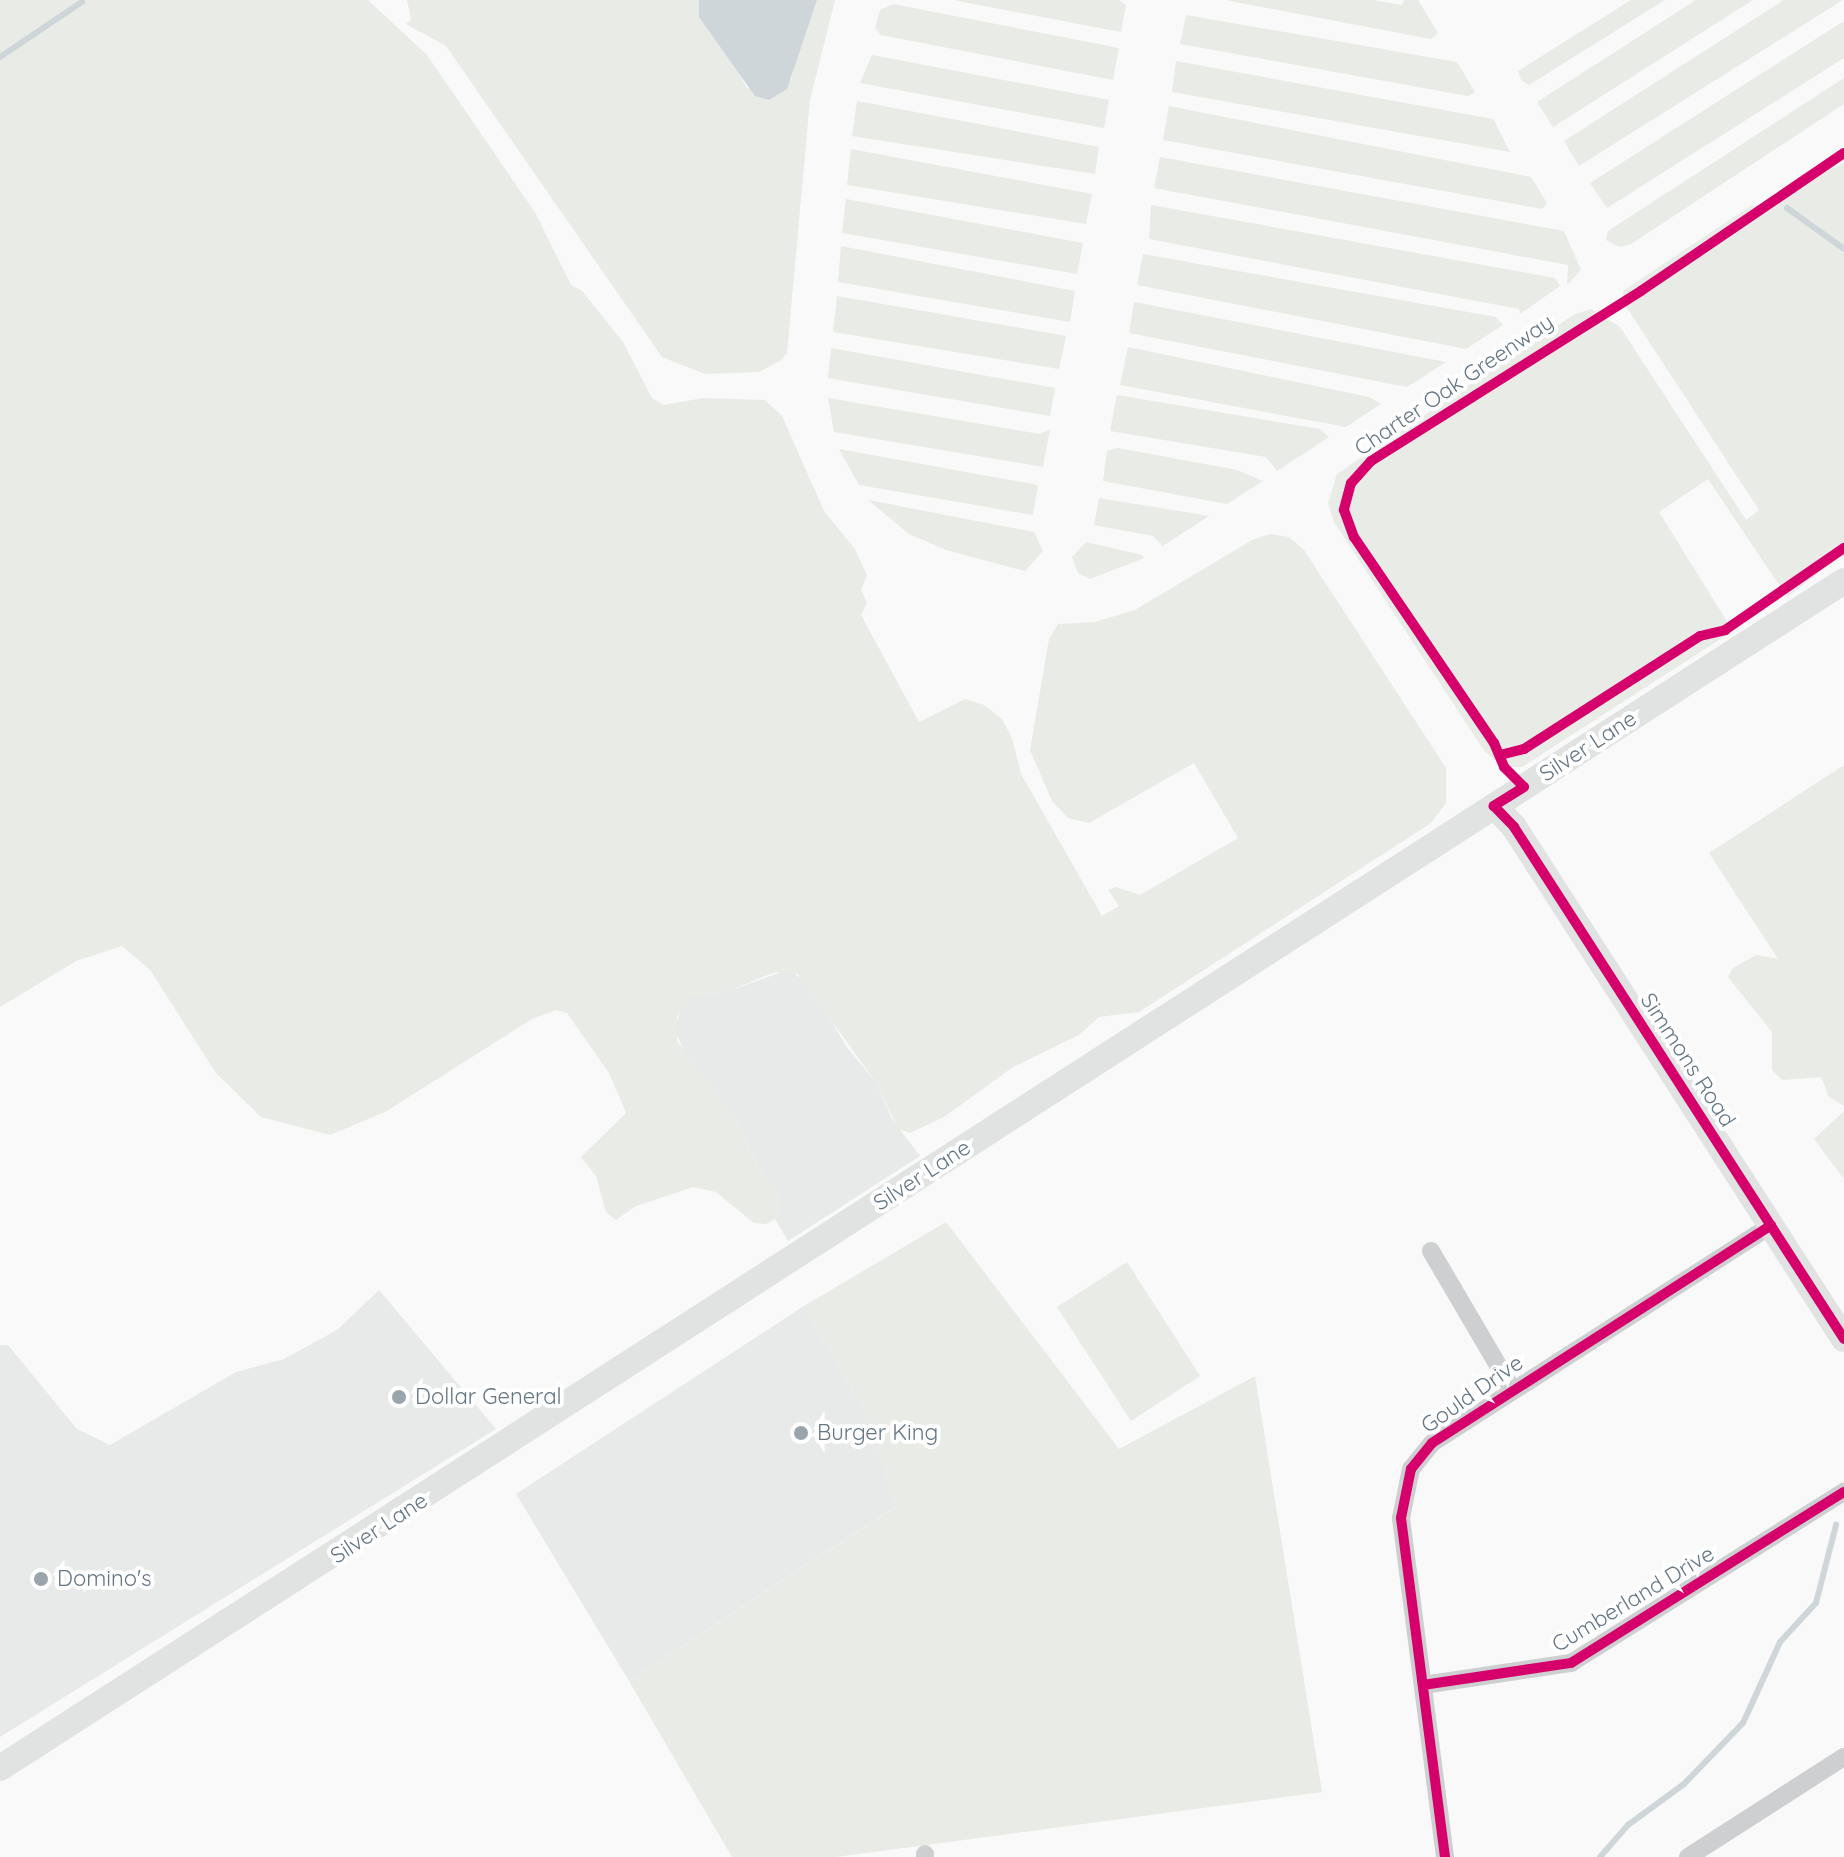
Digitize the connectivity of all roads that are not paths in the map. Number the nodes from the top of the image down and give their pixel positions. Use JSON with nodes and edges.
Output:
{"nodes":[{"id":1,"x":1844,"y":581,"type":"edge"},
{"id":2,"x":1494,"y":806,"type":"junction"},
{"id":3,"x":1771,"y":1225,"type":"junction"},
{"id":4,"x":1431,"y":1251,"type":"dead end"},
{"id":5,"x":1844,"y":1339,"type":"edge"},
{"id":6,"x":1512,"y":1389,"type":"junction"},
{"id":7,"x":1844,"y":1492,"type":"edge"},
{"id":8,"x":1423,"y":1685,"type":"junction"},
{"id":9,"x":1844,"y":1757,"type":"edge"},
{"id":10,"x":0,"y":1768,"type":"edge"},
{"id":11,"x":1445,"y":1857,"type":"edge"},
{"id":12,"x":1688,"y":1857,"type":"edge"}],
"edges":[{"from":1,"to":2,"type":"main road","name":"Silver Lane"},
{"from":2,"to":3,"type":"main road","name":"Simmons Road"},
{"from":2,"to":10,"type":"main road","name":"Silver Lane"},
{"from":3,"to":5,"type":"main road","name":"Simmons Road"},
{"from":3,"to":6,"type":"street","name":"Gould Drive"},
{"from":4,"to":6,"type":"street"},
{"from":6,"to":8,"type":"street","name":"Gould Drive"},
{"from":7,"to":8,"type":"street","name":"Cumberland Drive"},
{"from":8,"to":11,"type":"street","name":"Gould Drive"},
{"from":9,"to":12,"type":"street"}]}
